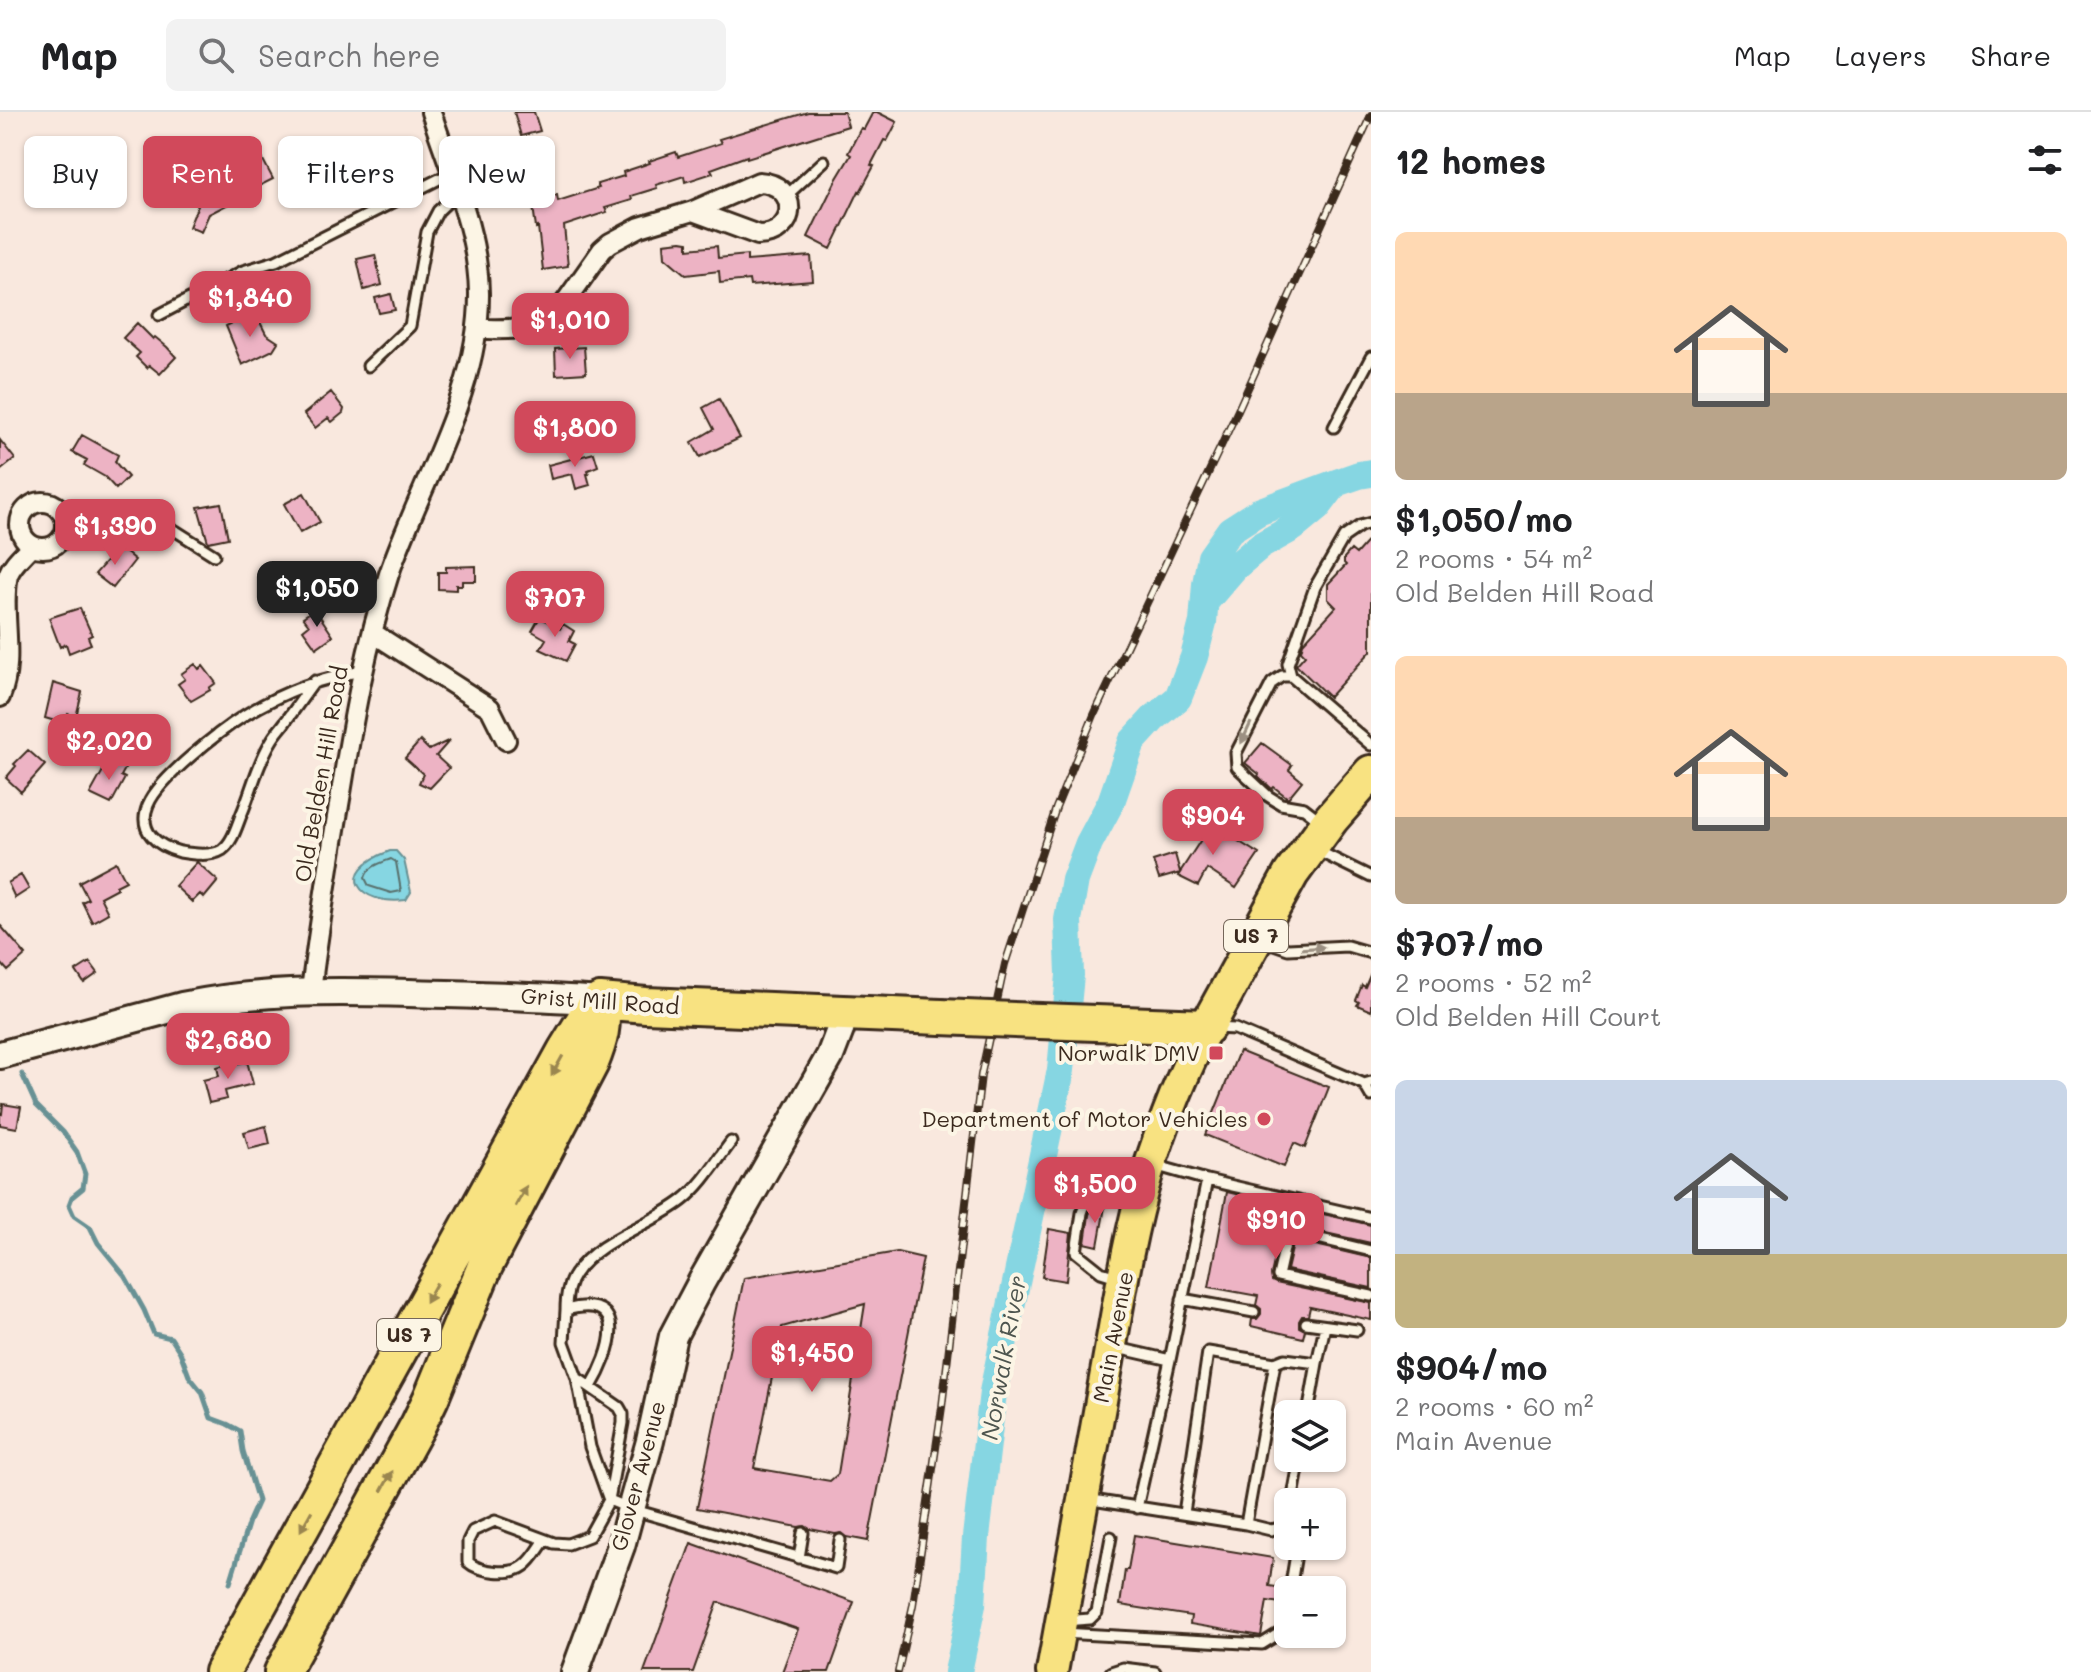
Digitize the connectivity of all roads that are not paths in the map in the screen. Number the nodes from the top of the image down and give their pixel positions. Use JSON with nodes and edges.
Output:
{"nodes":[{"id":1,"x":431,"y":112,"type":"edge"},
{"id":2,"x":439,"y":136,"type":"edge"},
{"id":3,"x":824,"y":161,"type":"dead end"},
{"id":4,"x":439,"y":179,"type":"edge"},
{"id":5,"x":786,"y":196,"type":"junction"},
{"id":6,"x":441,"y":208,"type":"edge"},
{"id":7,"x":463,"y":208,"type":"edge"},
{"id":8,"x":693,"y":211,"type":"junction"},
{"id":9,"x":159,"y":315,"type":"dead end"},
{"id":10,"x":477,"y":329,"type":"junction"},
{"id":11,"x":1371,"y":357,"type":"edge"},
{"id":12,"x":368,"y":366,"type":"dead end"},
{"id":13,"x":1334,"y":427,"type":"dead end"},
{"id":14,"x":1371,"y":523,"type":"edge"},
{"id":15,"x":64,"y":536,"type":"junction"},
{"id":16,"x":31,"y":546,"type":"junction"},
{"id":17,"x":214,"y":555,"type":"dead end"},
{"id":18,"x":373,"y":633,"type":"junction"},
{"id":19,"x":364,"y":671,"type":"junction"},
{"id":20,"x":1291,"y":676,"type":"junction"},
{"id":21,"x":315,"y":681,"type":"junction"},
{"id":22,"x":0,"y":697,"type":"edge"},
{"id":23,"x":506,"y":740,"type":"dead end"},
{"id":24,"x":1371,"y":745,"type":"edge"},
{"id":25,"x":1371,"y":773,"type":"edge"},
{"id":26,"x":1318,"y":836,"type":"junction"},
{"id":27,"x":1369,"y":873,"type":"edge"},
{"id":28,"x":1255,"y":938,"type":"junction"},
{"id":29,"x":1371,"y":953,"type":"edge"},
{"id":30,"x":311,"y":991,"type":"junction"},
{"id":31,"x":600,"y":1001,"type":"junction"},
{"id":32,"x":843,"y":1013,"type":"junction"},
{"id":33,"x":1207,"y":1027,"type":"junction"},
{"id":34,"x":0,"y":1055,"type":"edge"},
{"id":35,"x":1368,"y":1083,"type":"edge"},
{"id":36,"x":1371,"y":1096,"type":"edge"},
{"id":37,"x":731,"y":1142,"type":"dead end"},
{"id":38,"x":1147,"y":1177,"type":"junction"},
{"id":39,"x":1207,"y":1180,"type":"junction"},
{"id":40,"x":1371,"y":1218,"type":"edge"},
{"id":41,"x":1371,"y":1251,"type":"edge"},
{"id":42,"x":1124,"y":1279,"type":"junction"},
{"id":43,"x":1371,"y":1296,"type":"edge"},
{"id":44,"x":1182,"y":1299,"type":"junction"},
{"id":45,"x":566,"y":1310,"type":"junction"},
{"id":46,"x":1254,"y":1312,"type":"dead end"},
{"id":47,"x":1306,"y":1323,"type":"dead end"},
{"id":48,"x":1325,"y":1326,"type":"junction"},
{"id":49,"x":1357,"y":1330,"type":"dead end"},
{"id":50,"x":1111,"y":1346,"type":"junction"},
{"id":51,"x":1170,"y":1360,"type":"junction"},
{"id":52,"x":1275,"y":1363,"type":"junction"},
{"id":53,"x":1317,"y":1363,"type":"junction"},
{"id":54,"x":577,"y":1378,"type":"junction"},
{"id":55,"x":591,"y":1387,"type":"junction"},
{"id":56,"x":1310,"y":1400,"type":"edge"},
{"id":57,"x":1083,"y":1499,"type":"junction"},
{"id":58,"x":629,"y":1508,"type":"junction"},
{"id":59,"x":1137,"y":1508,"type":"junction"},
{"id":60,"x":1184,"y":1513,"type":"junction"},
{"id":61,"x":1246,"y":1524,"type":"junction"},
{"id":62,"x":1274,"y":1529,"type":"edge"},
{"id":63,"x":803,"y":1533,"type":"dead end"},
{"id":64,"x":1111,"y":1537,"type":"dead end"},
{"id":65,"x":545,"y":1540,"type":"junction"},
{"id":66,"x":840,"y":1540,"type":"dead end"},
{"id":67,"x":799,"y":1558,"type":"junction"},
{"id":68,"x":1295,"y":1560,"type":"dead end"},
{"id":69,"x":1292,"y":1576,"type":"edge"},
{"id":70,"x":1060,"y":1627,"type":"junction"},
{"id":71,"x":1274,"y":1637,"type":"edge"},
{"id":72,"x":222,"y":1672,"type":"edge"},
{"id":73,"x":282,"y":1672,"type":"edge"},
{"id":74,"x":575,"y":1672,"type":"edge"},
{"id":75,"x":591,"y":1672,"type":"edge"},
{"id":76,"x":1052,"y":1672,"type":"edge"},
{"id":77,"x":1111,"y":1672,"type":"edge"},
{"id":78,"x":1155,"y":1672,"type":"edge"}],
"edges":[{"from":1,"to":2,"type":"street","name":"Old Belden Hill Road"},
{"from":3,"to":5,"type":"lane"},
{"from":4,"to":9,"type":"lane"},
{"from":5,"to":8,"type":"street"},
{"from":5,"to":8,"type":"street"},
{"from":6,"to":12,"type":"lane"},
{"from":7,"to":10,"type":"street","name":"Old Belden Hill Road"},
{"from":8,"to":10,"type":"street"},
{"from":10,"to":18,"type":"street","name":"Old Belden Hill Road"},
{"from":11,"to":13,"type":"lane"},
{"from":14,"to":20,"type":"lane"},
{"from":15,"to":16,"type":"street"},
{"from":15,"to":16,"type":"street"},
{"from":15,"to":17,"type":"lane"},
{"from":16,"to":22,"type":"street"},
{"from":18,"to":19,"type":"street","name":"Old Belden Hill Road"},
{"from":18,"to":23,"type":"street"},
{"from":19,"to":21,"type":"lane"},
{"from":19,"to":30,"type":"street","name":"Old Belden Hill Road"},
{"from":20,"to":24,"type":"lane"},
{"from":20,"to":26,"type":"lane","one_way":true},
{"from":21,"to":21,"type":"lane"},
{"from":25,"to":26,"type":"highway","name":"Main Avenue","number":"US 7"},
{"from":26,"to":27,"type":"lane"},
{"from":26,"to":28,"type":"highway","name":"Main Avenue","number":"US 7"},
{"from":28,"to":29,"type":"lane","one_way":true},
{"from":28,"to":33,"type":"highway","name":"Main Avenue","number":"US 7"},
{"from":30,"to":31,"type":"street","name":"Grist Mill Road"},
{"from":30,"to":34,"type":"street","name":"Grist Mill Road"},
{"from":31,"to":32,"type":"highway","name":"Grist Mill Road"},
{"from":31,"to":72,"type":"highway","number":"US 7","one_way":true},
{"from":73,"to":31,"type":"highway","number":"US 7","one_way":true},
{"from":32,"to":33,"type":"highway","name":"Grist Mill Road","bridge":true},
{"from":32,"to":58,"type":"street","name":"Glover Avenue"},
{"from":33,"to":35,"type":"lane"},
{"from":33,"to":38,"type":"main road","name":"Main Avenue"},
{"from":35,"to":36,"type":"lane"},
{"from":37,"to":45,"type":"lane"},
{"from":38,"to":39,"type":"lane"},
{"from":38,"to":42,"type":"main road","name":"Main Avenue"},
{"from":38,"to":42,"type":"lane"},
{"from":39,"to":40,"type":"lane"},
{"from":39,"to":44,"type":"lane"},
{"from":41,"to":43,"type":"lane"},
{"from":42,"to":50,"type":"main road","name":"Main Avenue"},
{"from":44,"to":46,"type":"lane"},
{"from":44,"to":51,"type":"lane"},
{"from":45,"to":54,"type":"lane"},
{"from":45,"to":55,"type":"lane"},
{"from":47,"to":48,"type":"lane"},
{"from":48,"to":49,"type":"lane"},
{"from":48,"to":53,"type":"lane"},
{"from":50,"to":51,"type":"lane"},
{"from":50,"to":57,"type":"main road","name":"Main Avenue"},
{"from":51,"to":59,"type":"lane"},
{"from":52,"to":53,"type":"lane"},
{"from":52,"to":60,"type":"lane"},
{"from":52,"to":61,"type":"lane"},
{"from":53,"to":56,"type":"lane"},
{"from":54,"to":55,"type":"lane"},
{"from":54,"to":58,"type":"lane"},
{"from":55,"to":58,"type":"lane"},
{"from":57,"to":59,"type":"lane"},
{"from":57,"to":70,"type":"main road","name":"Main Avenue"},
{"from":58,"to":65,"type":"lane"},
{"from":58,"to":67,"type":"lane"},
{"from":58,"to":74,"type":"street","name":"Glover Avenue"},
{"from":58,"to":75,"type":"street","name":"Glover Avenue"},
{"from":59,"to":60,"type":"lane"},
{"from":60,"to":61,"type":"lane"},
{"from":61,"to":62,"type":"lane"},
{"from":63,"to":67,"type":"lane"},
{"from":64,"to":70,"type":"lane"},
{"from":65,"to":65,"type":"lane"},
{"from":66,"to":67,"type":"lane"},
{"from":68,"to":69,"type":"lane"},
{"from":70,"to":71,"type":"lane"},
{"from":70,"to":76,"type":"main road","name":"Main Avenue"},
{"from":77,"to":78,"type":"lane"}]}
